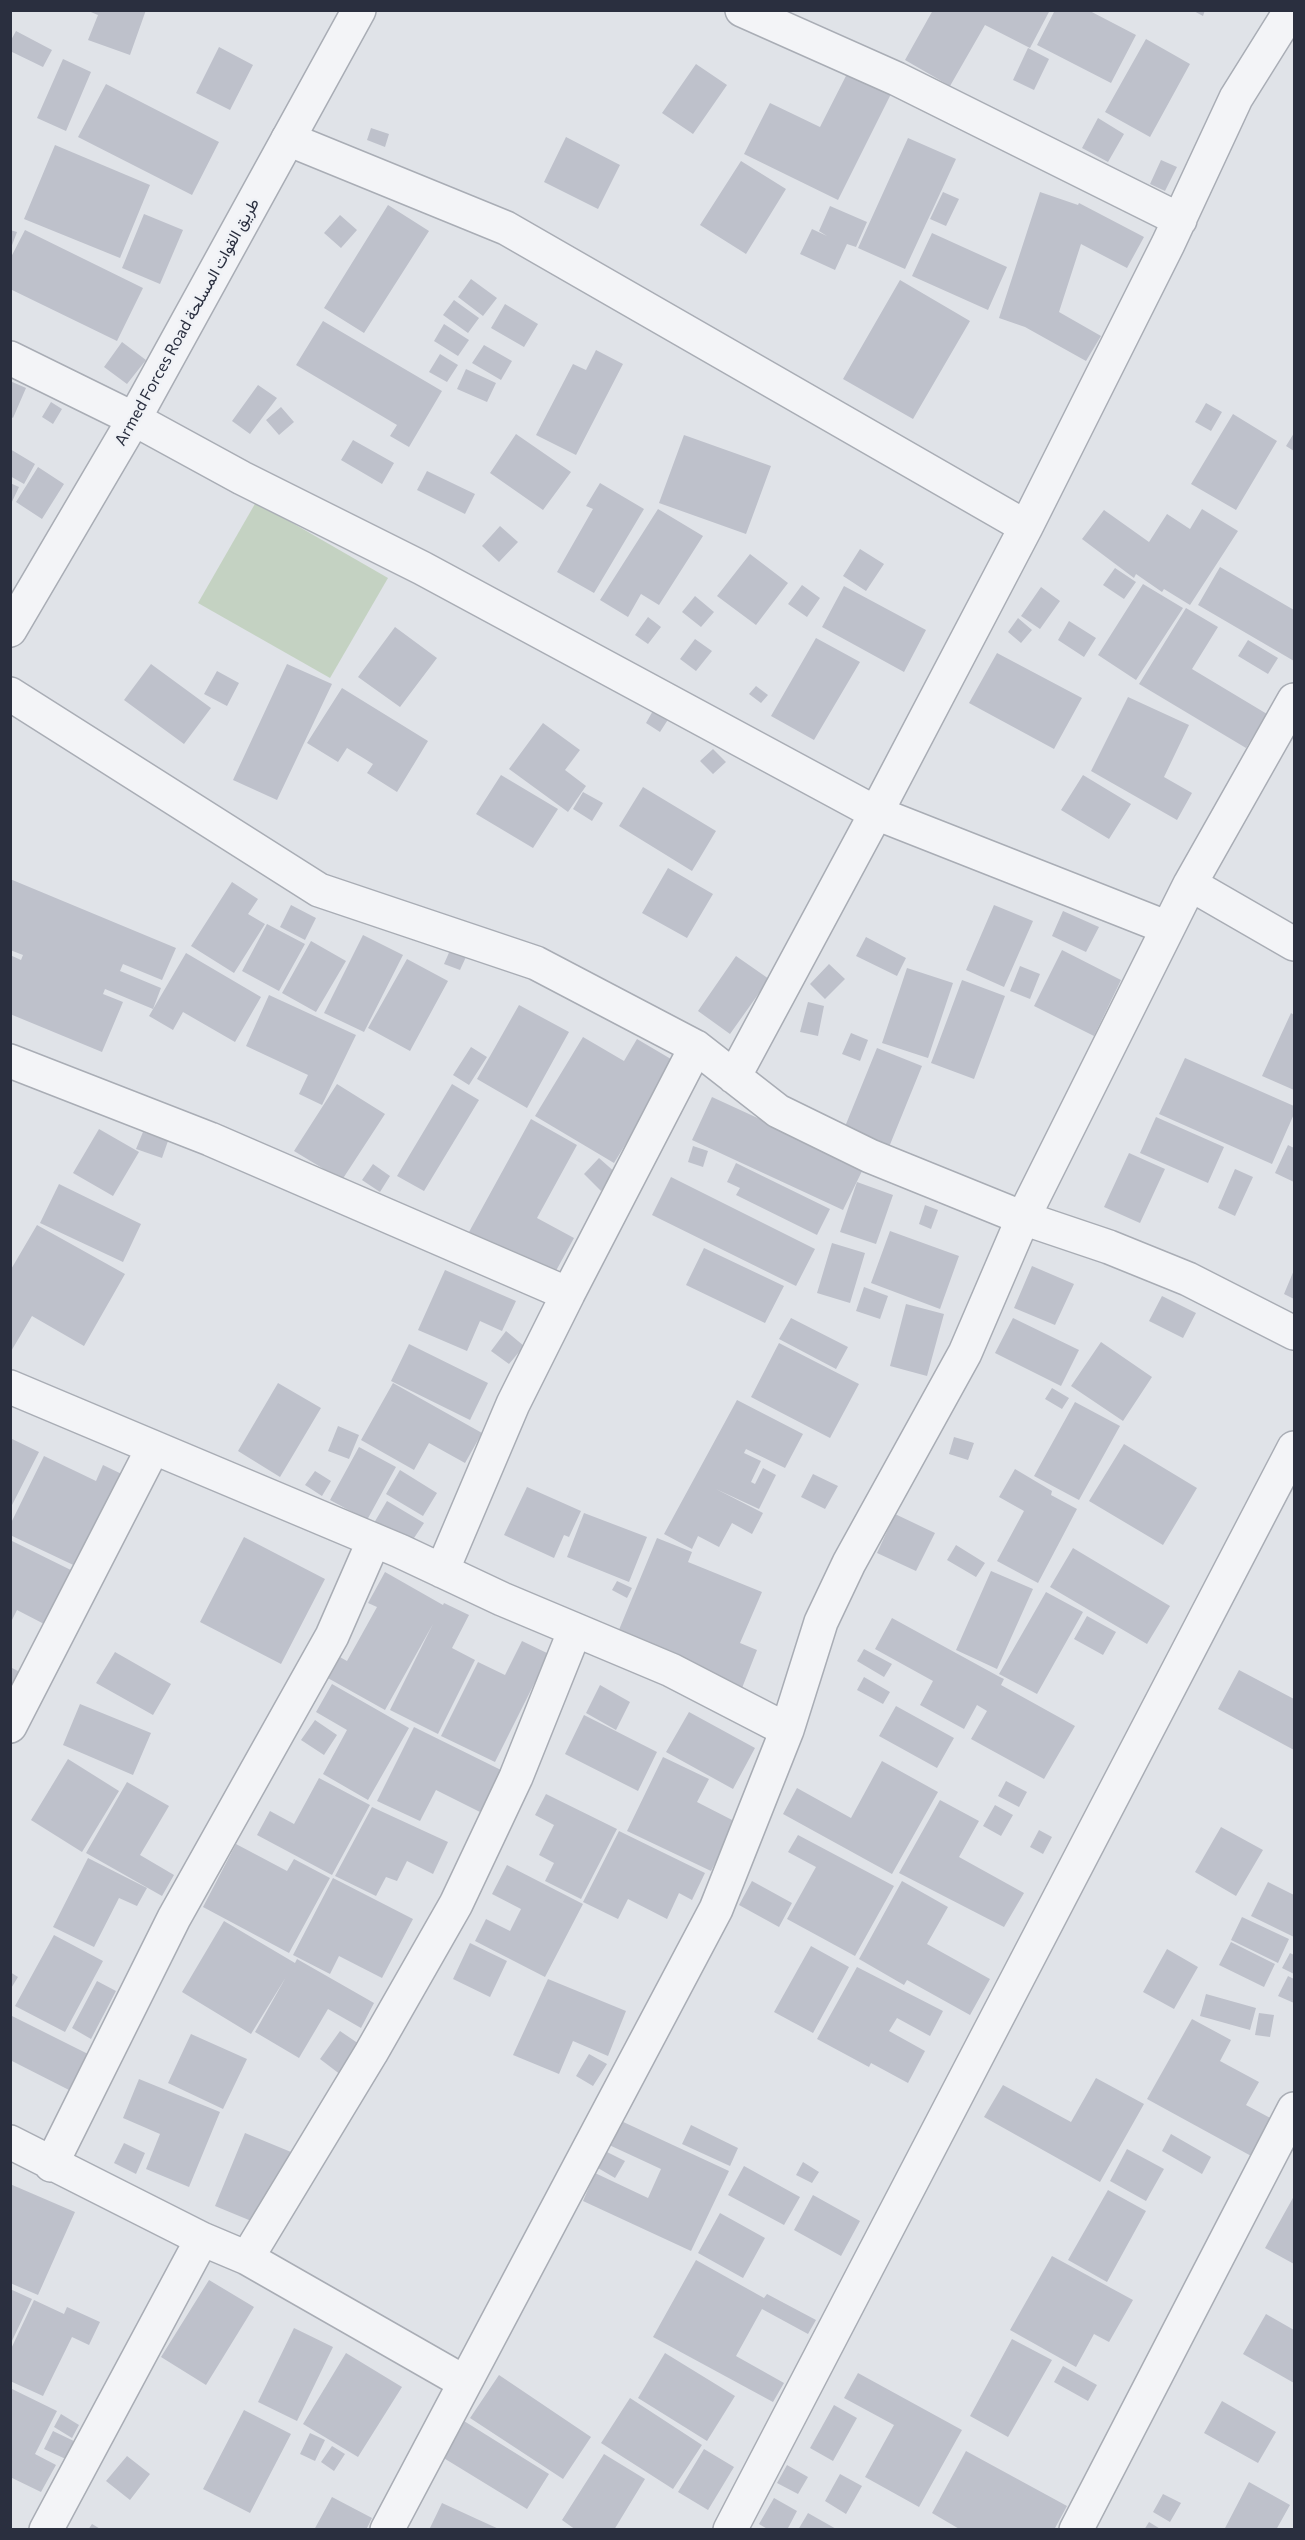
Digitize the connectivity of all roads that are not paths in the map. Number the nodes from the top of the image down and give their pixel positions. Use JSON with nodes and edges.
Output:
{"nodes":[{"id":1,"x":359,"y":10,"type":"edge"},
{"id":2,"x":742,"y":10,"type":"edge"},
{"id":3,"x":1291,"y":10,"type":"edge"},
{"id":4,"x":288,"y":139,"type":"junction"},
{"id":5,"x":1180,"y":220,"type":"junction"},
{"id":6,"x":10,"y":358,"type":"edge"},
{"id":7,"x":134,"y":419,"type":"junction"},
{"id":8,"x":1026,"y":527,"type":"junction"},
{"id":9,"x":10,"y":630,"type":"edge"},
{"id":10,"x":10,"y":694,"type":"edge"},
{"id":11,"x":1294,"y":700,"type":"edge"},
{"id":12,"x":876,"y":813,"type":"junction"},
{"id":13,"x":1190,"y":884,"type":"junction"},
{"id":14,"x":1168,"y":928,"type":"junction"},
{"id":15,"x":1294,"y":944,"type":"edge"},
{"id":16,"x":696,"y":1047,"type":"junction"},
{"id":17,"x":10,"y":1061,"type":"edge"},
{"id":18,"x":734,"y":1077,"type":"junction"},
{"id":19,"x":1023,"y":1218,"type":"junction"},
{"id":20,"x":568,"y":1294,"type":"junction"},
{"id":21,"x":1294,"y":1333,"type":"edge"},
{"id":22,"x":10,"y":1387,"type":"edge"},
{"id":23,"x":153,"y":1448,"type":"junction"},
{"id":24,"x":1294,"y":1448,"type":"edge"},
{"id":25,"x":374,"y":1540,"type":"junction"},
{"id":26,"x":442,"y":1571,"type":"junction"},
{"id":27,"x":574,"y":1630,"type":"junction"},
{"id":28,"x":10,"y":1726,"type":"edge"},
{"id":29,"x":787,"y":1730,"type":"junction"},
{"id":30,"x":1294,"y":2109,"type":"edge"},
{"id":31,"x":10,"y":2142,"type":"edge"},
{"id":32,"x":51,"y":2165,"type":"junction"},
{"id":33,"x":202,"y":2239,"type":"junction"},
{"id":34,"x":247,"y":2258,"type":"junction"},
{"id":35,"x":464,"y":2382,"type":"junction"},
{"id":36,"x":46,"y":2529,"type":"edge"},
{"id":37,"x":387,"y":2529,"type":"edge"},
{"id":38,"x":730,"y":2529,"type":"edge"},
{"id":39,"x":1076,"y":2529,"type":"edge"}],
"edges":[{"from":1,"to":4,"type":"street","name":"Armed Forces Road طريق القوات المسلحة"},
{"from":2,"to":5,"type":"street"},
{"from":3,"to":5,"type":"street"},
{"from":4,"to":7,"type":"street","name":"Armed Forces Road طريق القوات المسلحة"},
{"from":4,"to":8,"type":"street"},
{"from":5,"to":8,"type":"street"},
{"from":6,"to":7,"type":"street"},
{"from":7,"to":9,"type":"street","name":"Armed Forces Road طريق القوات المسلحة"},
{"from":7,"to":12,"type":"street"},
{"from":8,"to":12,"type":"street"},
{"from":10,"to":16,"type":"street"},
{"from":11,"to":13,"type":"street"},
{"from":12,"to":14,"type":"street"},
{"from":12,"to":18,"type":"street"},
{"from":13,"to":14,"type":"street"},
{"from":13,"to":15,"type":"street"},
{"from":14,"to":19,"type":"street"},
{"from":16,"to":18,"type":"street"},
{"from":16,"to":20,"type":"street"},
{"from":17,"to":20,"type":"street"},
{"from":18,"to":19,"type":"street"},
{"from":19,"to":21,"type":"street"},
{"from":19,"to":29,"type":"street"},
{"from":20,"to":26,"type":"street"},
{"from":22,"to":23,"type":"street"},
{"from":23,"to":25,"type":"street"},
{"from":23,"to":28,"type":"street"},
{"from":24,"to":38,"type":"street"},
{"from":25,"to":26,"type":"street"},
{"from":25,"to":32,"type":"street"},
{"from":26,"to":27,"type":"street"},
{"from":27,"to":29,"type":"street"},
{"from":27,"to":34,"type":"street"},
{"from":29,"to":35,"type":"street"},
{"from":30,"to":39,"type":"street"},
{"from":31,"to":32,"type":"street"},
{"from":32,"to":33,"type":"street"},
{"from":33,"to":34,"type":"street"},
{"from":33,"to":36,"type":"street"},
{"from":34,"to":35,"type":"street"},
{"from":35,"to":37,"type":"street"}]}
